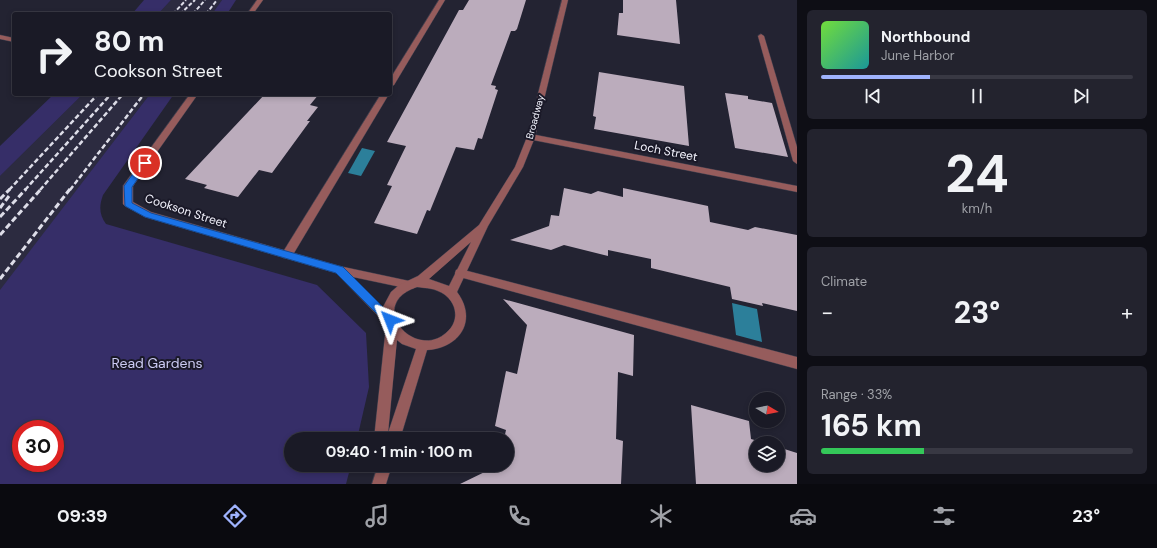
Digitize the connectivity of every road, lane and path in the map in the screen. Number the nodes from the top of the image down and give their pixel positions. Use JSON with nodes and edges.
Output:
{"nodes":[{"id":1,"x":260,"y":0,"type":"edge"},
{"id":2,"x":442,"y":0,"type":"edge"},
{"id":3,"x":565,"y":0,"type":"edge"},
{"id":4,"x":251,"y":12,"type":"edge"},
{"id":5,"x":761,"y":36,"type":"dead end"},
{"id":6,"x":0,"y":37,"type":"edge"},
{"id":7,"x":12,"y":40,"type":"edge"},
{"id":8,"x":392,"y":82,"type":"edge"},
{"id":9,"x":193,"y":96,"type":"edge"},
{"id":10,"x":384,"y":96,"type":"edge"},
{"id":11,"x":530,"y":137,"type":"junction"},
{"id":12,"x":797,"y":161,"type":"edge"},
{"id":13,"x":797,"y":189,"type":"edge"},
{"id":14,"x":484,"y":225,"type":"junction"},
{"id":15,"x":286,"y":255,"type":"junction"},
{"id":16,"x":339,"y":270,"type":"junction"},
{"id":17,"x":460,"y":273,"type":"junction"},
{"id":18,"x":413,"y":284,"type":"junction"},
{"id":19,"x":451,"y":293,"type":"junction"},
{"id":20,"x":391,"y":323,"type":"junction"},
{"id":21,"x":423,"y":345,"type":"junction"},
{"id":22,"x":797,"y":363,"type":"edge"},
{"id":23,"x":382,"y":432,"type":"edge"},
{"id":24,"x":395,"y":432,"type":"edge"},
{"id":25,"x":378,"y":472,"type":"edge"},
{"id":26,"x":382,"y":472,"type":"edge"},
{"id":27,"x":378,"y":484,"type":"edge"}],
"edges":[{"from":1,"to":4,"type":"street"},
{"from":2,"to":8,"type":"street"},
{"from":3,"to":11,"type":"street","name":"Broadway"},
{"from":5,"to":12,"type":"street"},
{"from":6,"to":7,"type":"street"},
{"from":9,"to":15,"type":"street","name":"Cookson Street"},
{"from":10,"to":15,"type":"street"},
{"from":11,"to":13,"type":"street","name":"Loch Street"},
{"from":11,"to":14,"type":"street","name":"Broadway"},
{"from":14,"to":17,"type":"street","name":"Broadway"},
{"from":14,"to":18,"type":"street","name":"Broadway"},
{"from":15,"to":16,"type":"street","name":"Cookson Street"},
{"from":16,"to":18,"type":"street","name":"Cookson Street"},
{"from":16,"to":20,"type":"street","name":"Cookson Street"},
{"from":17,"to":19,"type":"street","name":"Broadway"},
{"from":17,"to":22,"type":"street"},
{"from":18,"to":19,"type":"street"},
{"from":18,"to":20,"type":"street","name":"Broadway"},
{"from":19,"to":21,"type":"street"},
{"from":20,"to":21,"type":"street"},
{"from":20,"to":23,"type":"street","name":"Broadway"},
{"from":21,"to":24,"type":"street"},
{"from":25,"to":27,"type":"street"},
{"from":26,"to":27,"type":"street"}]}
